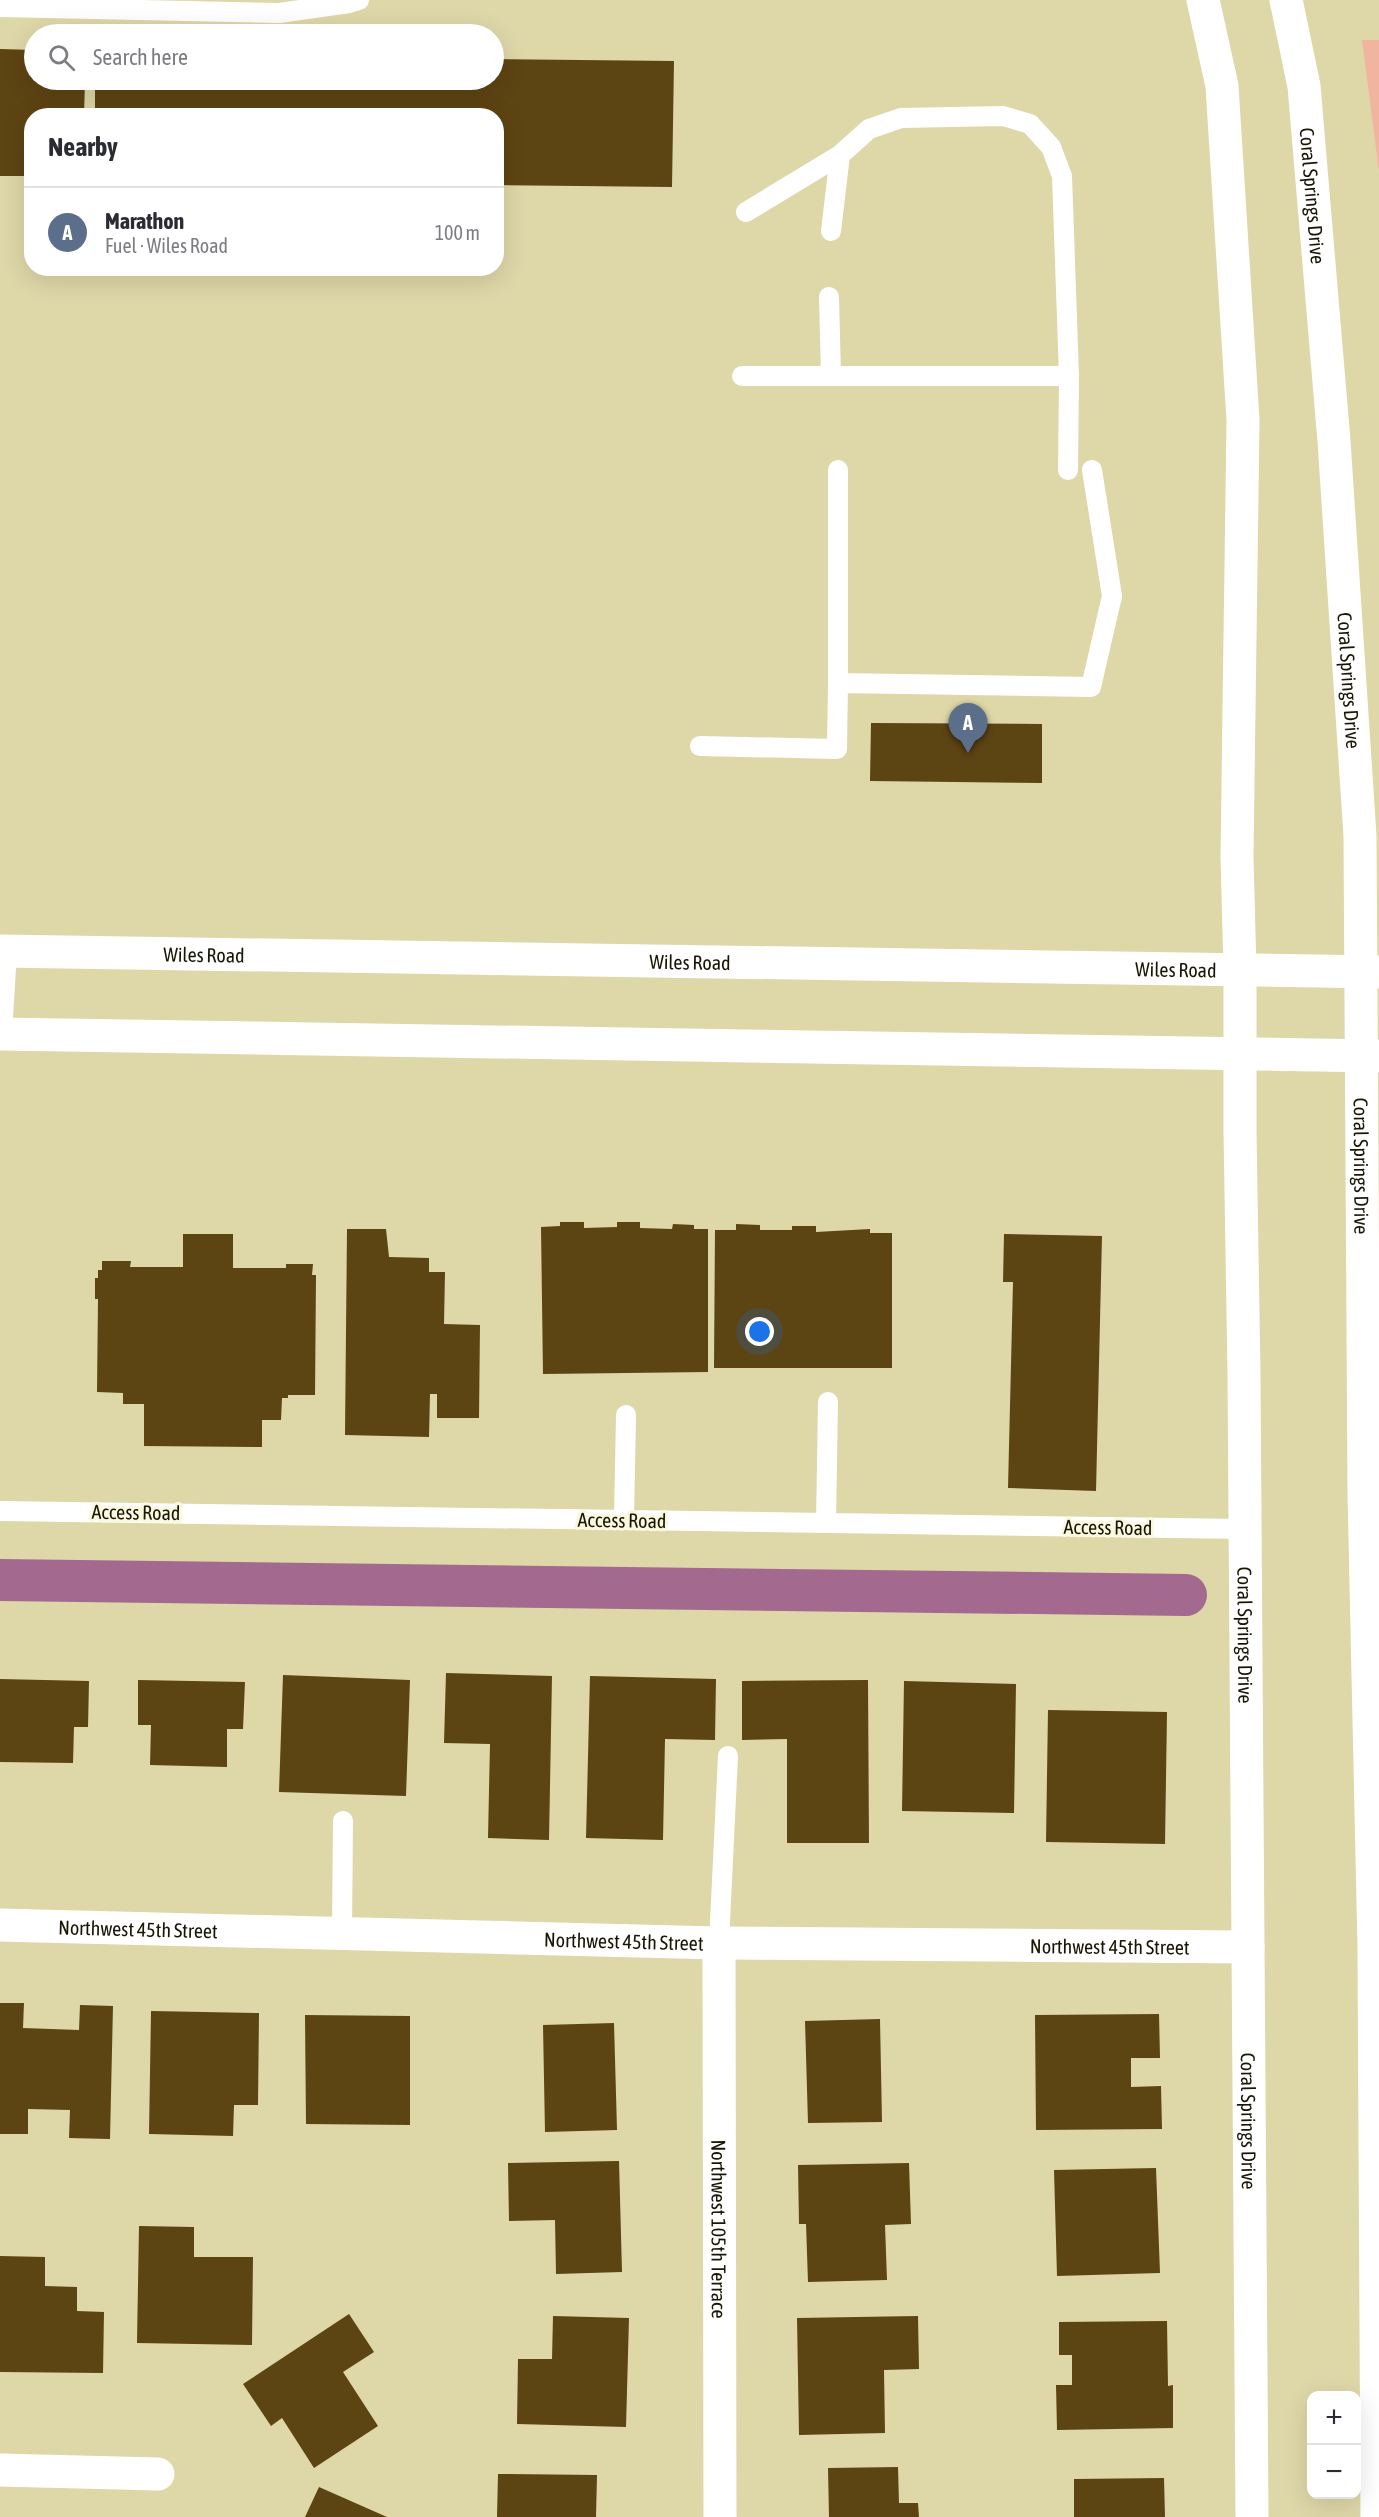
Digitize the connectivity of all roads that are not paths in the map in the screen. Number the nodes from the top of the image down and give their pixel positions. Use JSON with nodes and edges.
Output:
{"nodes":[{"id":1,"x":359,"y":0,"type":"edge"},
{"id":2,"x":1203,"y":0,"type":"edge"},
{"id":3,"x":1286,"y":0,"type":"edge"},
{"id":4,"x":0,"y":7,"type":"edge"},
{"id":5,"x":840,"y":155,"type":"junction"},
{"id":6,"x":746,"y":213,"type":"dead end"},
{"id":7,"x":831,"y":231,"type":"dead end"},
{"id":8,"x":829,"y":297,"type":"dead end"},
{"id":9,"x":742,"y":376,"type":"dead end"},
{"id":10,"x":831,"y":376,"type":"junction"},
{"id":11,"x":1069,"y":376,"type":"junction"},
{"id":12,"x":838,"y":470,"type":"dead end"},
{"id":13,"x":1068,"y":470,"type":"dead end"},
{"id":14,"x":1092,"y":470,"type":"dead end"},
{"id":15,"x":838,"y":683,"type":"junction"},
{"id":16,"x":700,"y":746,"type":"dead end"},
{"id":17,"x":4,"y":951,"type":"edge"},
{"id":18,"x":1240,"y":971,"type":"junction"},
{"id":19,"x":1370,"y":972,"type":"edge"},
{"id":20,"x":1,"y":1034,"type":"edge"},
{"id":21,"x":1240,"y":1054,"type":"junction"},
{"id":22,"x":1370,"y":1056,"type":"edge"},
{"id":23,"x":828,"y":1402,"type":"dead end"},
{"id":24,"x":626,"y":1415,"type":"dead end"},
{"id":25,"x":0,"y":1511,"type":"edge"},
{"id":26,"x":624,"y":1520,"type":"junction"},
{"id":27,"x":826,"y":1523,"type":"junction"},
{"id":28,"x":1244,"y":1529,"type":"junction"},
{"id":29,"x":1374,"y":1712,"type":"edge"},
{"id":30,"x":728,"y":1756,"type":"dead end"},
{"id":31,"x":343,"y":1821,"type":"dead end"},
{"id":32,"x":0,"y":1925,"type":"edge"},
{"id":33,"x":342,"y":1932,"type":"junction"},
{"id":34,"x":719,"y":1943,"type":"junction"},
{"id":35,"x":1248,"y":1947,"type":"junction"},
{"id":36,"x":0,"y":2470,"type":"edge"},
{"id":37,"x":158,"y":2474,"type":"dead end"},
{"id":38,"x":720,"y":2517,"type":"edge"},
{"id":39,"x":1252,"y":2517,"type":"edge"},
{"id":40,"x":1377,"y":2517,"type":"edge"}],
"edges":[{"from":1,"to":4,"type":"lane"},
{"from":2,"to":18,"type":"main road","name":"Coral Springs Drive"},
{"from":3,"to":19,"type":"main road","name":"Coral Springs Drive"},
{"from":5,"to":6,"type":"lane"},
{"from":5,"to":7,"type":"lane"},
{"from":5,"to":11,"type":"lane"},
{"from":8,"to":10,"type":"lane"},
{"from":9,"to":10,"type":"lane"},
{"from":10,"to":11,"type":"lane"},
{"from":11,"to":13,"type":"lane"},
{"from":12,"to":15,"type":"lane"},
{"from":14,"to":15,"type":"lane"},
{"from":15,"to":16,"type":"lane"},
{"from":17,"to":18,"type":"main road","name":"Wiles Road"},
{"from":17,"to":20,"type":"lane"},
{"from":18,"to":19,"type":"main road","name":"Wiles Road"},
{"from":18,"to":21,"type":"main road","name":"Coral Springs Drive"},
{"from":19,"to":22,"type":"main road","name":"Coral Springs Drive"},
{"from":20,"to":21,"type":"main road"},
{"from":21,"to":22,"type":"main road"},
{"from":21,"to":28,"type":"main road","name":"Coral Springs Drive"},
{"from":22,"to":29,"type":"main road","name":"Coral Springs Drive"},
{"from":23,"to":27,"type":"lane"},
{"from":24,"to":26,"type":"lane"},
{"from":25,"to":26,"type":"lane","name":"Access Road"},
{"from":26,"to":27,"type":"lane","name":"Access Road"},
{"from":27,"to":28,"type":"lane","name":"Access Road"},
{"from":28,"to":35,"type":"main road","name":"Coral Springs Drive"},
{"from":29,"to":40,"type":"main road","name":"Coral Springs Drive"},
{"from":30,"to":34,"type":"lane"},
{"from":31,"to":33,"type":"lane"},
{"from":32,"to":33,"type":"main road","name":"Northwest 45th Street"},
{"from":33,"to":34,"type":"main road","name":"Northwest 45th Street"},
{"from":34,"to":35,"type":"main road","name":"Northwest 45th Street"},
{"from":34,"to":38,"type":"main road","name":"Northwest 105th Terrace"},
{"from":35,"to":39,"type":"main road","name":"Coral Springs Drive"},
{"from":36,"to":37,"type":"main road"}]}
